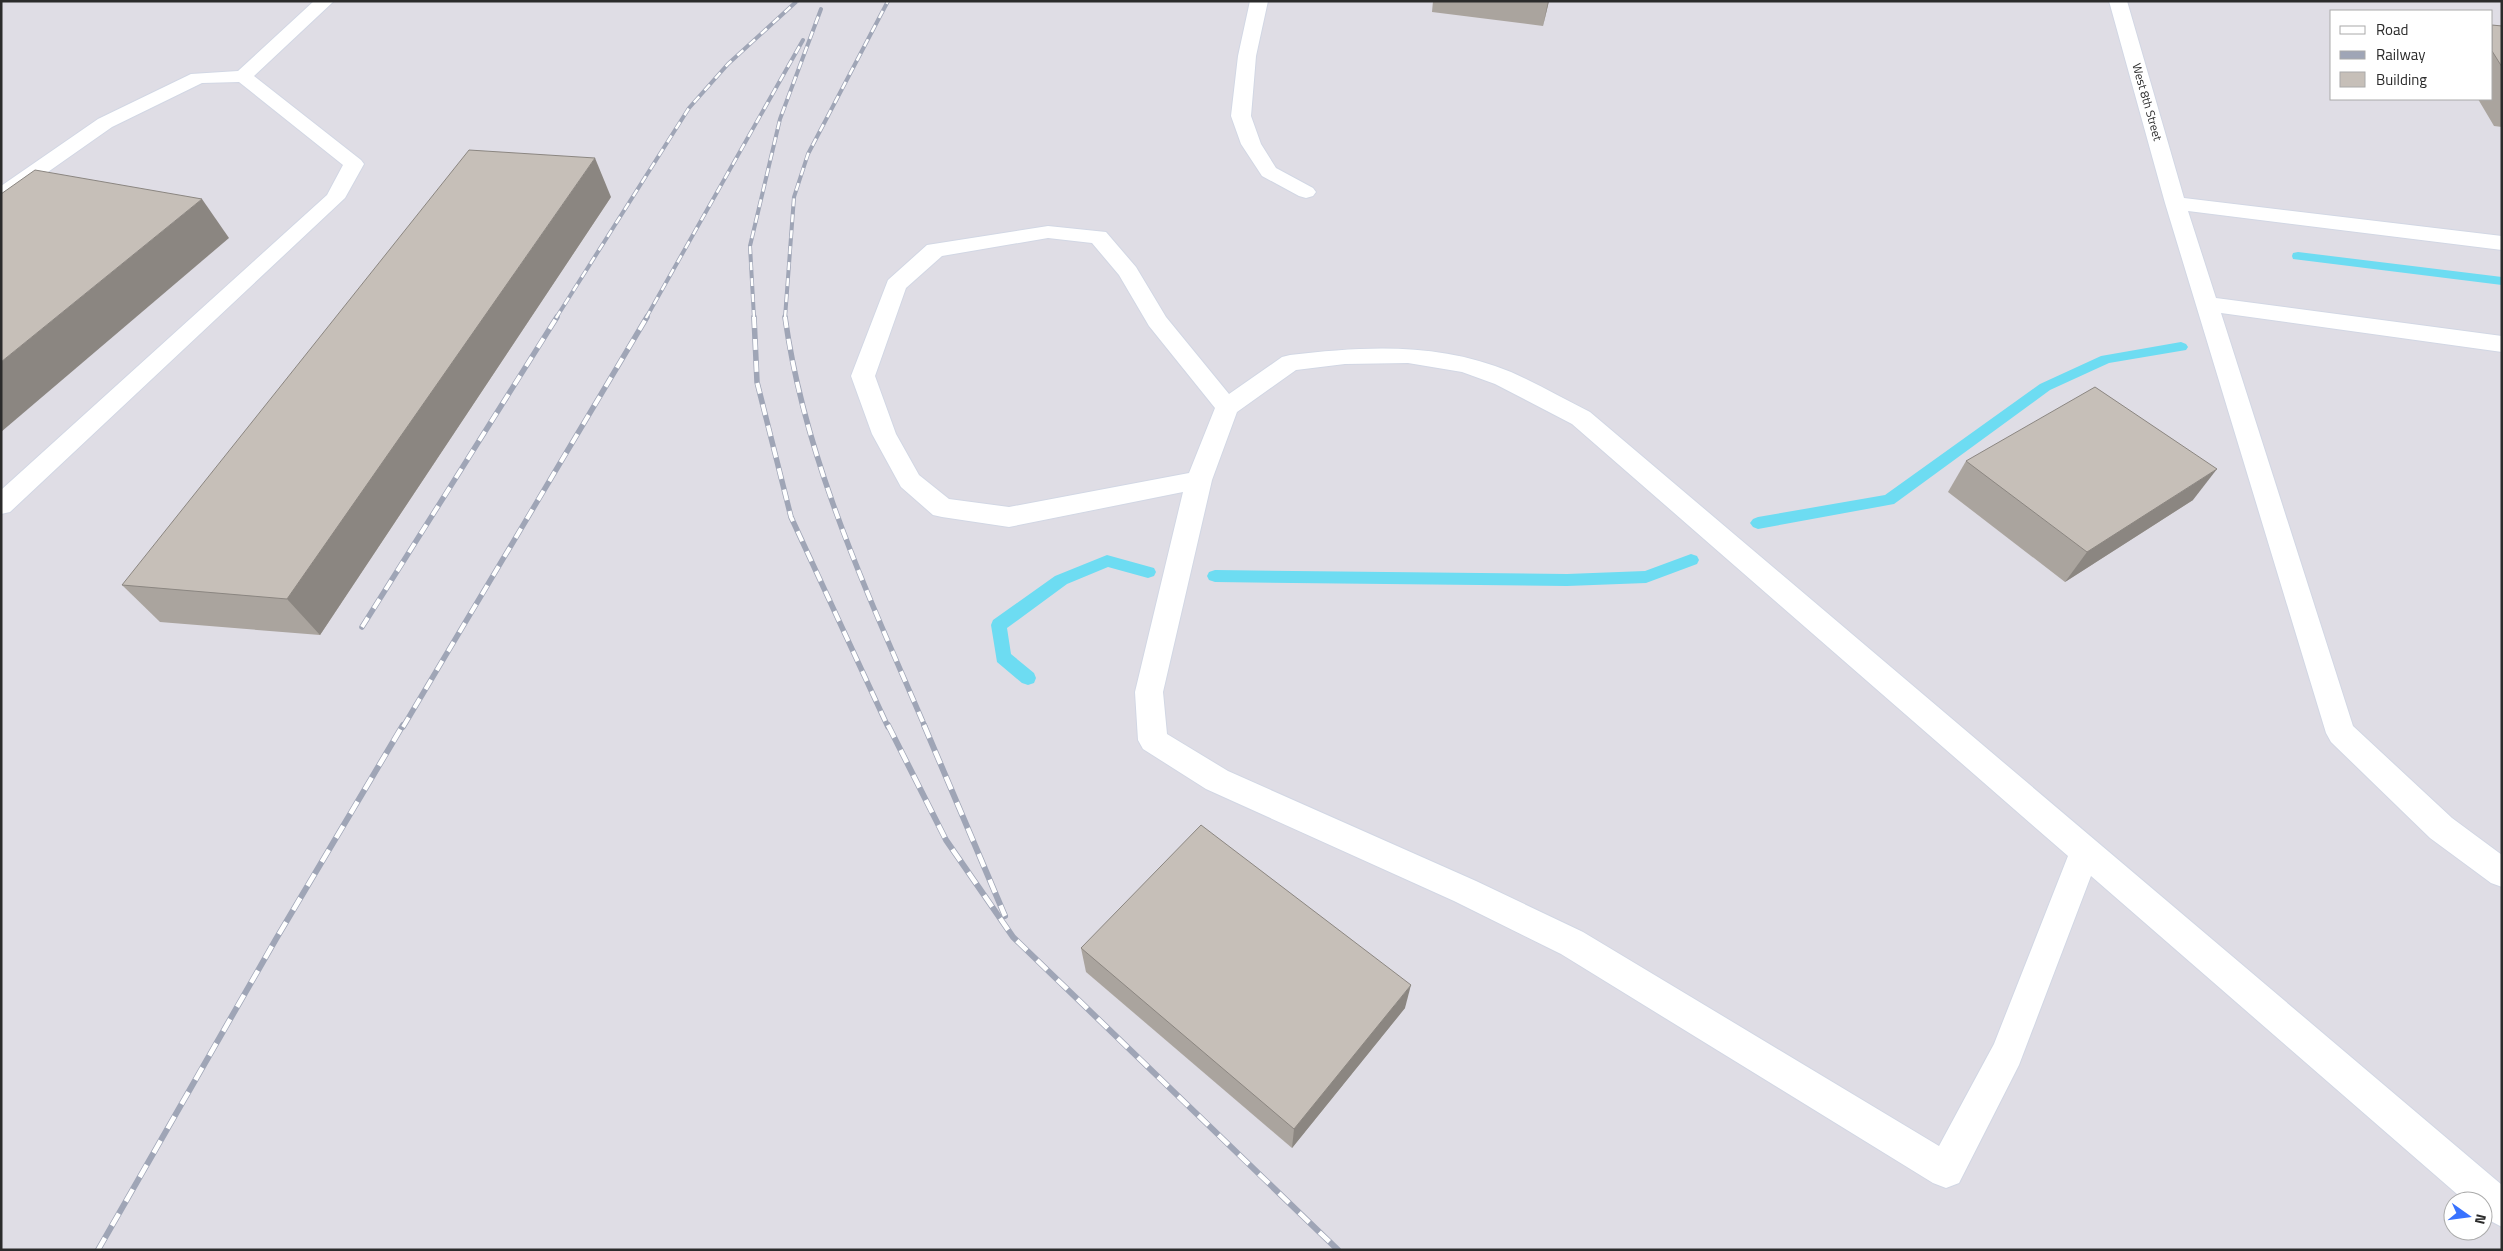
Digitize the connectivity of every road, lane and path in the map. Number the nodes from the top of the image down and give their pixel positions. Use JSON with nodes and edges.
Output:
{"nodes":[{"id":1,"x":325,"y":1,"type":"edge"},
{"id":2,"x":1259,"y":1,"type":"edge"},
{"id":3,"x":2118,"y":1,"type":"edge"},
{"id":4,"x":244,"y":76,"type":"junction"},
{"id":5,"x":1306,"y":192,"type":"dead end"},
{"id":6,"x":1,"y":196,"type":"edge"},
{"id":7,"x":2176,"y":203,"type":"junction"},
{"id":8,"x":2502,"y":242,"type":"edge"},
{"id":9,"x":2207,"y":304,"type":"junction"},
{"id":10,"x":2502,"y":344,"type":"edge"},
{"id":11,"x":1226,"y":407,"type":"junction"},
{"id":12,"x":1199,"y":480,"type":"junction"},
{"id":13,"x":1,"y":505,"type":"edge"},
{"id":14,"x":2085,"y":851,"type":"junction"},
{"id":15,"x":2502,"y":872,"type":"edge"},
{"id":16,"x":2502,"y":1209,"type":"edge"}],
"edges":[{"from":1,"to":4,"type":"street"},
{"from":2,"to":5,"type":"street"},
{"from":3,"to":7,"type":"street","name":"West 8th Street"},
{"from":4,"to":6,"type":"street"},
{"from":4,"to":13,"type":"street"},
{"from":7,"to":8,"type":"street"},
{"from":7,"to":9,"type":"street","name":"West 8th Street"},
{"from":9,"to":10,"type":"street"},
{"from":9,"to":15,"type":"street","name":"West 8th Street"},
{"from":11,"to":12,"type":"street"},
{"from":11,"to":12,"type":"street"},
{"from":11,"to":14,"type":"street"},
{"from":12,"to":14,"type":"street"},
{"from":14,"to":16,"type":"street"}]}
